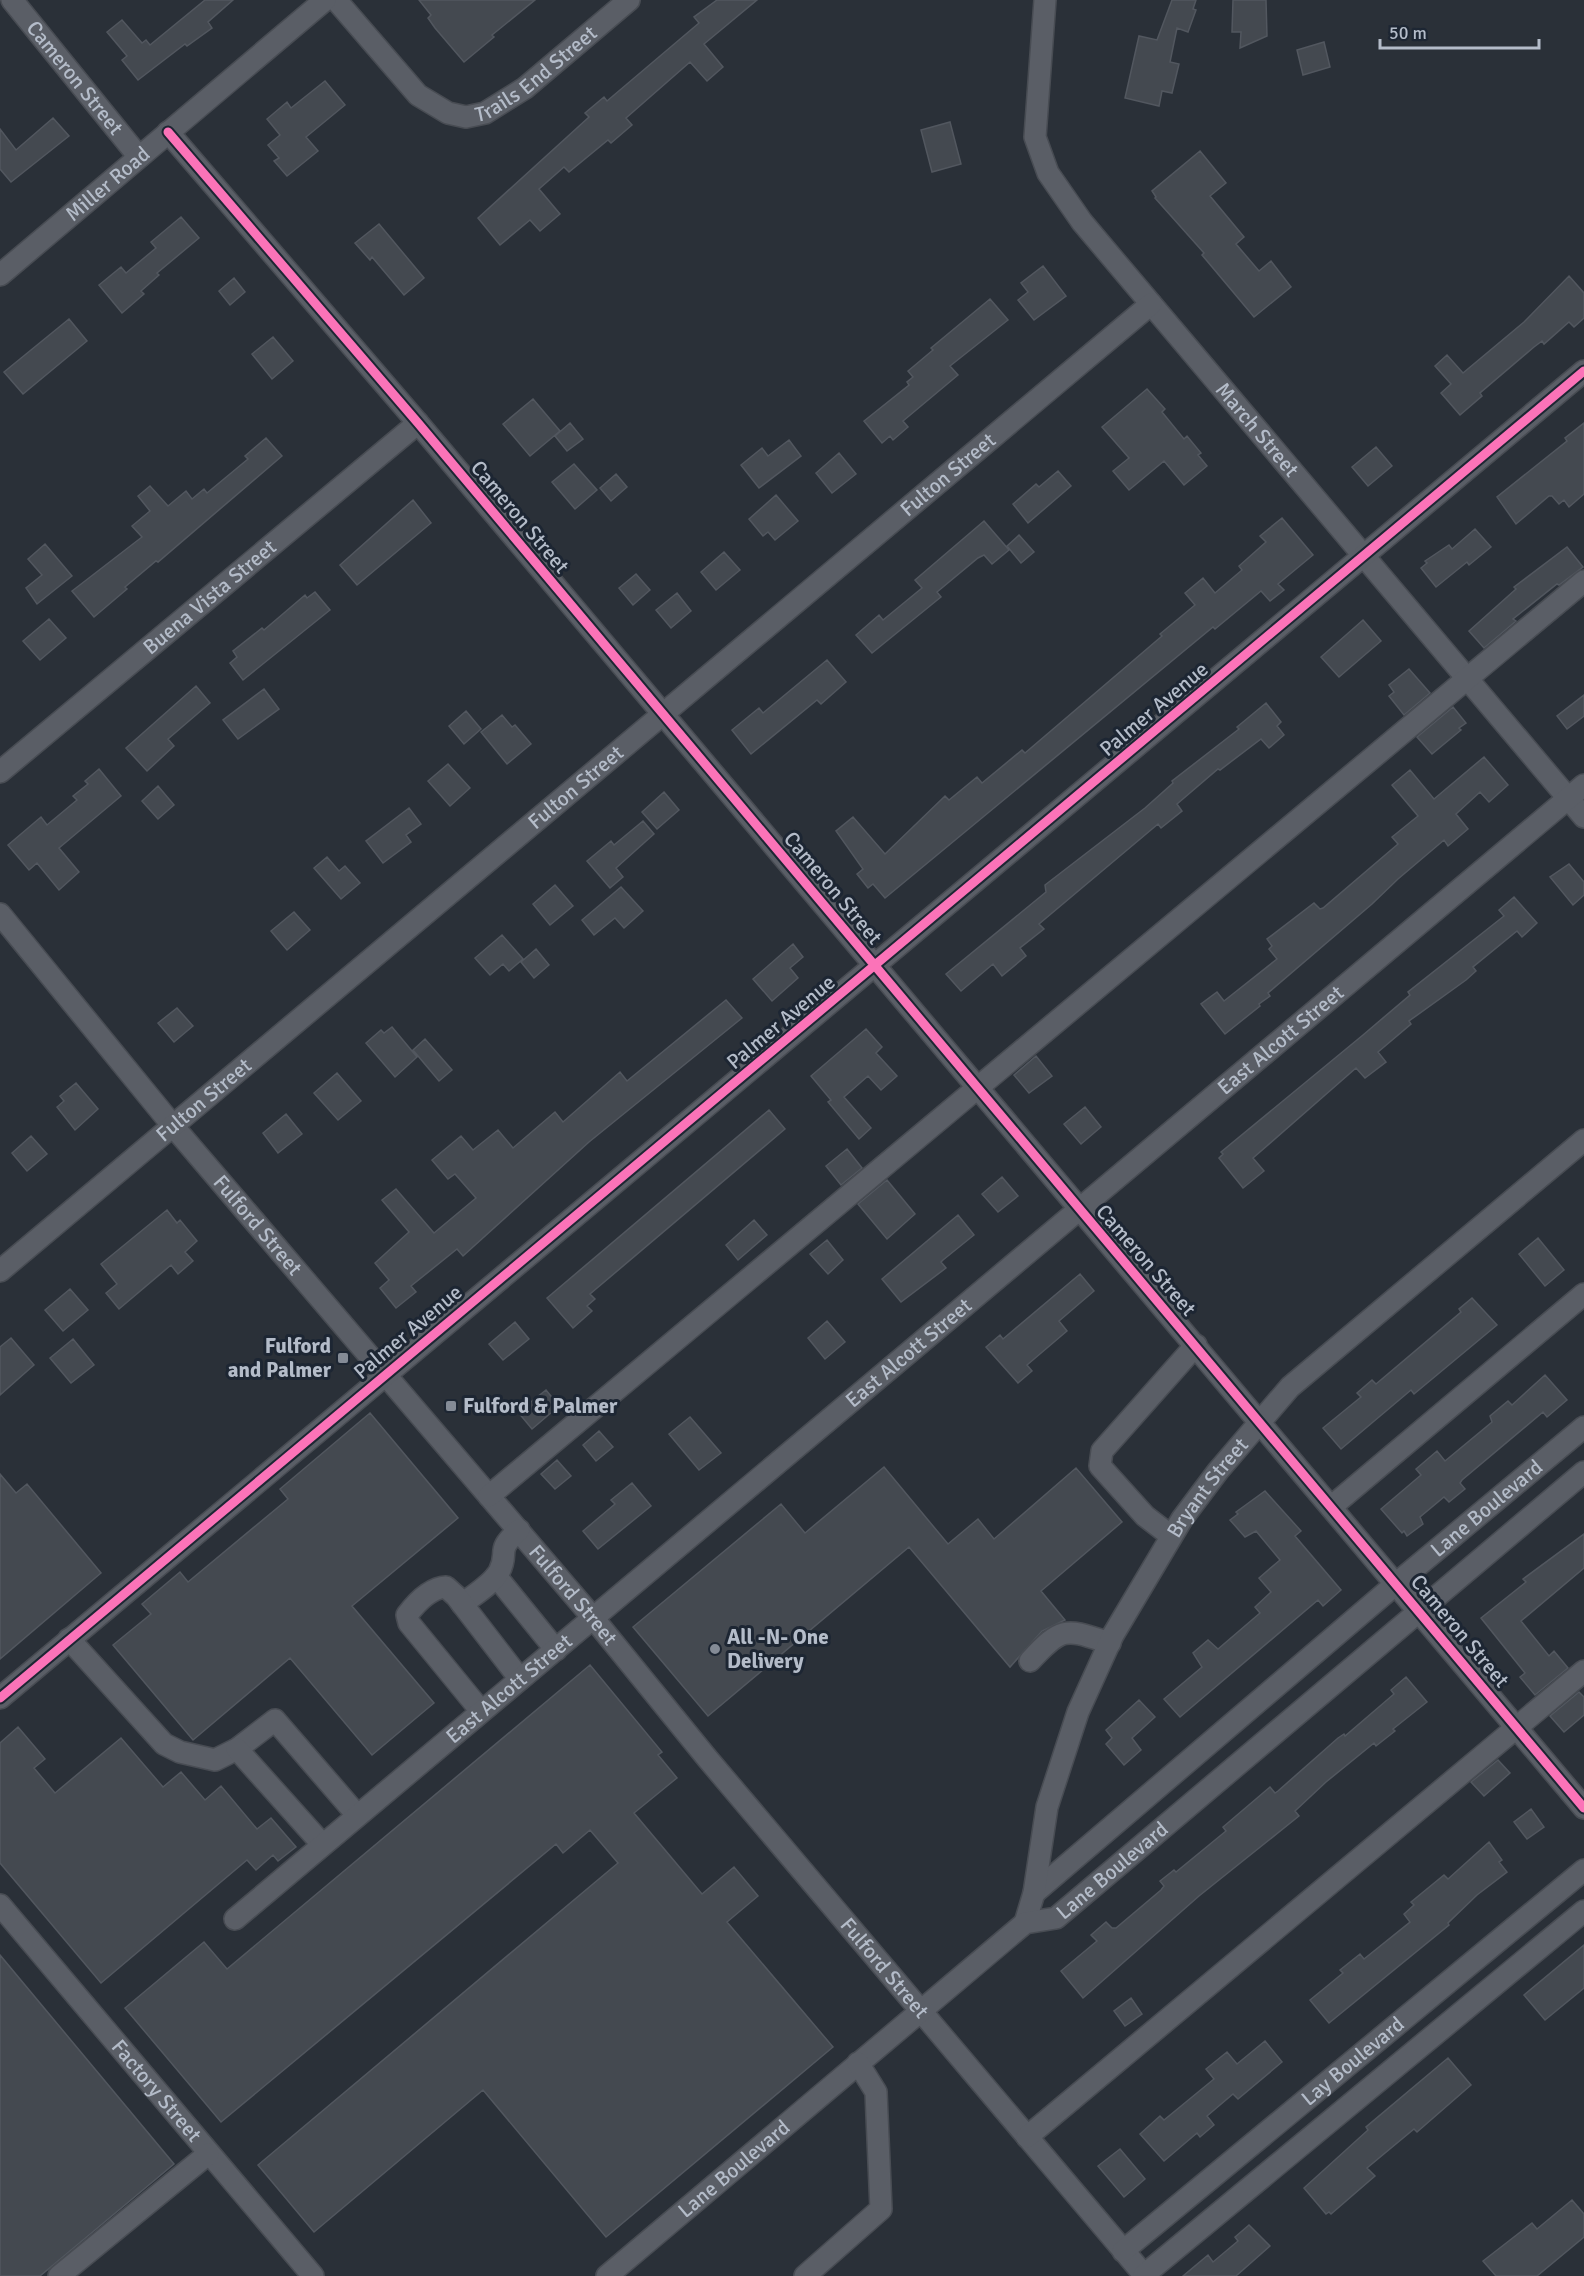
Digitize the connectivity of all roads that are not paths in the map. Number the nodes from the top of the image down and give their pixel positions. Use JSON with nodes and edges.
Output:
{"nodes":[{"id":1,"x":12,"y":0,"type":"edge"},
{"id":2,"x":325,"y":0,"type":"edge"},
{"id":3,"x":336,"y":0,"type":"edge"},
{"id":4,"x":629,"y":0,"type":"edge"},
{"id":5,"x":1044,"y":0,"type":"edge"},
{"id":6,"x":168,"y":132,"type":"junction"},
{"id":7,"x":139,"y":156,"type":"junction"},
{"id":8,"x":0,"y":275,"type":"edge"},
{"id":9,"x":1151,"y":304,"type":"junction"},
{"id":10,"x":1584,"y":371,"type":"edge"},
{"id":11,"x":418,"y":423,"type":"junction"},
{"id":12,"x":1365,"y":555,"type":"junction"},
{"id":13,"x":1584,"y":581,"type":"edge"},
{"id":14,"x":1469,"y":679,"type":"junction"},
{"id":15,"x":662,"y":714,"type":"junction"},
{"id":16,"x":0,"y":772,"type":"edge"},
{"id":17,"x":1576,"y":792,"type":"edge"},
{"id":18,"x":1584,"y":817,"type":"edge"},
{"id":19,"x":0,"y":914,"type":"edge"},
{"id":20,"x":876,"y":966,"type":"junction"},
{"id":21,"x":977,"y":1090,"type":"junction"},
{"id":22,"x":173,"y":1126,"type":"junction"},
{"id":23,"x":1584,"y":1140,"type":"edge"},
{"id":24,"x":1080,"y":1211,"type":"junction"},
{"id":25,"x":0,"y":1270,"type":"edge"},
{"id":26,"x":1584,"y":1294,"type":"edge"},
{"id":27,"x":1196,"y":1345,"type":"junction"},
{"id":28,"x":386,"y":1374,"type":"junction"},
{"id":29,"x":1261,"y":1423,"type":"junction"},
{"id":30,"x":1584,"y":1427,"type":"edge"},
{"id":31,"x":1584,"y":1472,"type":"edge"},
{"id":32,"x":489,"y":1496,"type":"junction"},
{"id":33,"x":1331,"y":1507,"type":"junction"},
{"id":34,"x":519,"y":1530,"type":"junction"},
{"id":35,"x":1171,"y":1536,"type":"junction"},
{"id":36,"x":496,"y":1576,"type":"junction"},
{"id":37,"x":1397,"y":1583,"type":"junction"},
{"id":38,"x":462,"y":1604,"type":"junction"},
{"id":39,"x":1418,"y":1611,"type":"junction"},
{"id":40,"x":594,"y":1619,"type":"junction"},
{"id":41,"x":69,"y":1639,"type":"junction"},
{"id":42,"x":1110,"y":1643,"type":"junction"},
{"id":43,"x":556,"y":1650,"type":"junction"},
{"id":44,"x":1030,"y":1660,"type":"dead end"},
{"id":45,"x":1584,"y":1671,"type":"edge"},
{"id":46,"x":520,"y":1679,"type":"junction"},
{"id":47,"x":0,"y":1698,"type":"edge"},
{"id":48,"x":481,"y":1711,"type":"junction"},
{"id":49,"x":1517,"y":1727,"type":"junction"},
{"id":50,"x":237,"y":1749,"type":"junction"},
{"id":51,"x":1584,"y":1808,"type":"edge"},
{"id":52,"x":357,"y":1815,"type":"junction"},
{"id":53,"x":322,"y":1844,"type":"junction"},
{"id":54,"x":1584,"y":1870,"type":"edge"},
{"id":55,"x":1034,"y":1893,"type":"junction"},
{"id":56,"x":0,"y":1905,"type":"edge"},
{"id":57,"x":1584,"y":1911,"type":"edge"},
{"id":58,"x":235,"y":1919,"type":"dead end"},
{"id":59,"x":1025,"y":1923,"type":"junction"},
{"id":60,"x":920,"y":2011,"type":"junction"},
{"id":61,"x":1363,"y":2052,"type":"junction"},
{"id":62,"x":858,"y":2063,"type":"junction"},
{"id":63,"x":1383,"y":2077,"type":"junction"},
{"id":64,"x":1027,"y":2137,"type":"junction"},
{"id":65,"x":208,"y":2154,"type":"junction"},
{"id":66,"x":1123,"y":2251,"type":"junction"},
{"id":67,"x":59,"y":2276,"type":"edge"},
{"id":68,"x":313,"y":2276,"type":"edge"},
{"id":69,"x":607,"y":2276,"type":"edge"},
{"id":70,"x":805,"y":2276,"type":"edge"},
{"id":71,"x":1144,"y":2276,"type":"edge"}],
"edges":[{"from":1,"to":7,"type":"street","name":"Cameron Street"},
{"from":2,"to":6,"type":"street","name":"Miller Road"},
{"from":3,"to":4,"type":"street","name":"Trails End Street"},
{"from":5,"to":9,"type":"street","name":"March Street"},
{"from":6,"to":7,"type":"street","name":"Miller Road"},
{"from":6,"to":11,"type":"street","name":"Cameron Street"},
{"from":7,"to":8,"type":"street","name":"Miller Road"},
{"from":9,"to":12,"type":"street","name":"March Street"},
{"from":9,"to":15,"type":"street","name":"Fulton Street"},
{"from":10,"to":12,"type":"street","name":"Palmer Avenue"},
{"from":11,"to":15,"type":"street","name":"Cameron Street"},
{"from":11,"to":16,"type":"street","name":"Buena Vista Street"},
{"from":12,"to":14,"type":"street","name":"March Street"},
{"from":12,"to":20,"type":"street","name":"Palmer Avenue"},
{"from":13,"to":14,"type":"street"},
{"from":14,"to":17,"type":"street","name":"March Street"},
{"from":14,"to":21,"type":"street"},
{"from":15,"to":20,"type":"street","name":"Cameron Street"},
{"from":15,"to":22,"type":"street","name":"Fulton Street"},
{"from":17,"to":18,"type":"street","name":"March Street"},
{"from":17,"to":24,"type":"street","name":"East Alcott Street"},
{"from":19,"to":22,"type":"street","name":"Fulford Street"},
{"from":20,"to":21,"type":"street","name":"Cameron Street"},
{"from":20,"to":28,"type":"street","name":"Palmer Avenue"},
{"from":21,"to":24,"type":"street","name":"Cameron Street"},
{"from":21,"to":32,"type":"street"},
{"from":22,"to":25,"type":"street","name":"Fulton Street"},
{"from":22,"to":28,"type":"street","name":"Fulford Street"},
{"from":23,"to":29,"type":"street","name":"Bryant Street"},
{"from":24,"to":27,"type":"street","name":"Cameron Street"},
{"from":24,"to":40,"type":"street","name":"East Alcott Street"},
{"from":26,"to":33,"type":"street"},
{"from":27,"to":29,"type":"street","name":"Cameron Street"},
{"from":27,"to":35,"type":"street"},
{"from":28,"to":32,"type":"street","name":"Fulford Street"},
{"from":28,"to":41,"type":"street","name":"Palmer Avenue"},
{"from":29,"to":33,"type":"street","name":"Cameron Street"},
{"from":29,"to":35,"type":"street","name":"Bryant Street"},
{"from":30,"to":37,"type":"street","name":"Lane Boulevard"},
{"from":31,"to":39,"type":"street","name":"Lane Boulevard"},
{"from":32,"to":34,"type":"street","name":"Fulford Street"},
{"from":33,"to":37,"type":"street","name":"Cameron Street"},
{"from":34,"to":36,"type":"street"},
{"from":34,"to":40,"type":"street","name":"Fulford Street"},
{"from":35,"to":42,"type":"street","name":"Bryant Street"},
{"from":36,"to":38,"type":"street"},
{"from":36,"to":43,"type":"street"},
{"from":37,"to":39,"type":"street","name":"Cameron Street"},
{"from":37,"to":55,"type":"street","name":"Lane Boulevard"},
{"from":38,"to":46,"type":"street"},
{"from":38,"to":48,"type":"street"},
{"from":39,"to":49,"type":"street","name":"Cameron Street"},
{"from":39,"to":59,"type":"street","name":"Lane Boulevard"},
{"from":40,"to":43,"type":"street","name":"East Alcott Street"},
{"from":40,"to":60,"type":"street","name":"Fulford Street"},
{"from":41,"to":47,"type":"street","name":"Palmer Avenue"},
{"from":41,"to":50,"type":"street"},
{"from":42,"to":44,"type":"street"},
{"from":42,"to":55,"type":"street","name":"Bryant Street"},
{"from":43,"to":46,"type":"street","name":"East Alcott Street"},
{"from":45,"to":49,"type":"street"},
{"from":46,"to":48,"type":"street","name":"East Alcott Street"},
{"from":48,"to":52,"type":"street","name":"East Alcott Street"},
{"from":49,"to":51,"type":"street","name":"Cameron Street"},
{"from":49,"to":64,"type":"street"},
{"from":50,"to":52,"type":"street"},
{"from":50,"to":53,"type":"street"},
{"from":52,"to":53,"type":"street","name":"East Alcott Street"},
{"from":53,"to":58,"type":"street","name":"East Alcott Street"},
{"from":54,"to":61,"type":"street","name":"Lay Boulevard"},
{"from":55,"to":59,"type":"street","name":"Bryant Street"},
{"from":56,"to":65,"type":"street","name":"Factory Street"},
{"from":57,"to":63,"type":"street","name":"Lay Boulevard"},
{"from":59,"to":60,"type":"street","name":"Lane Boulevard"},
{"from":60,"to":62,"type":"street","name":"Lane Boulevard"},
{"from":60,"to":64,"type":"street","name":"Fulford Street"},
{"from":61,"to":63,"type":"street"},
{"from":61,"to":66,"type":"street","name":"Lay Boulevard"},
{"from":62,"to":69,"type":"street","name":"Lane Boulevard"},
{"from":62,"to":70,"type":"street"},
{"from":63,"to":71,"type":"street","name":"Lay Boulevard"},
{"from":64,"to":66,"type":"street","name":"Fulford Street"},
{"from":65,"to":67,"type":"street"},
{"from":65,"to":68,"type":"street","name":"Factory Street"},
{"from":66,"to":71,"type":"street","name":"Fulford Street"}]}
